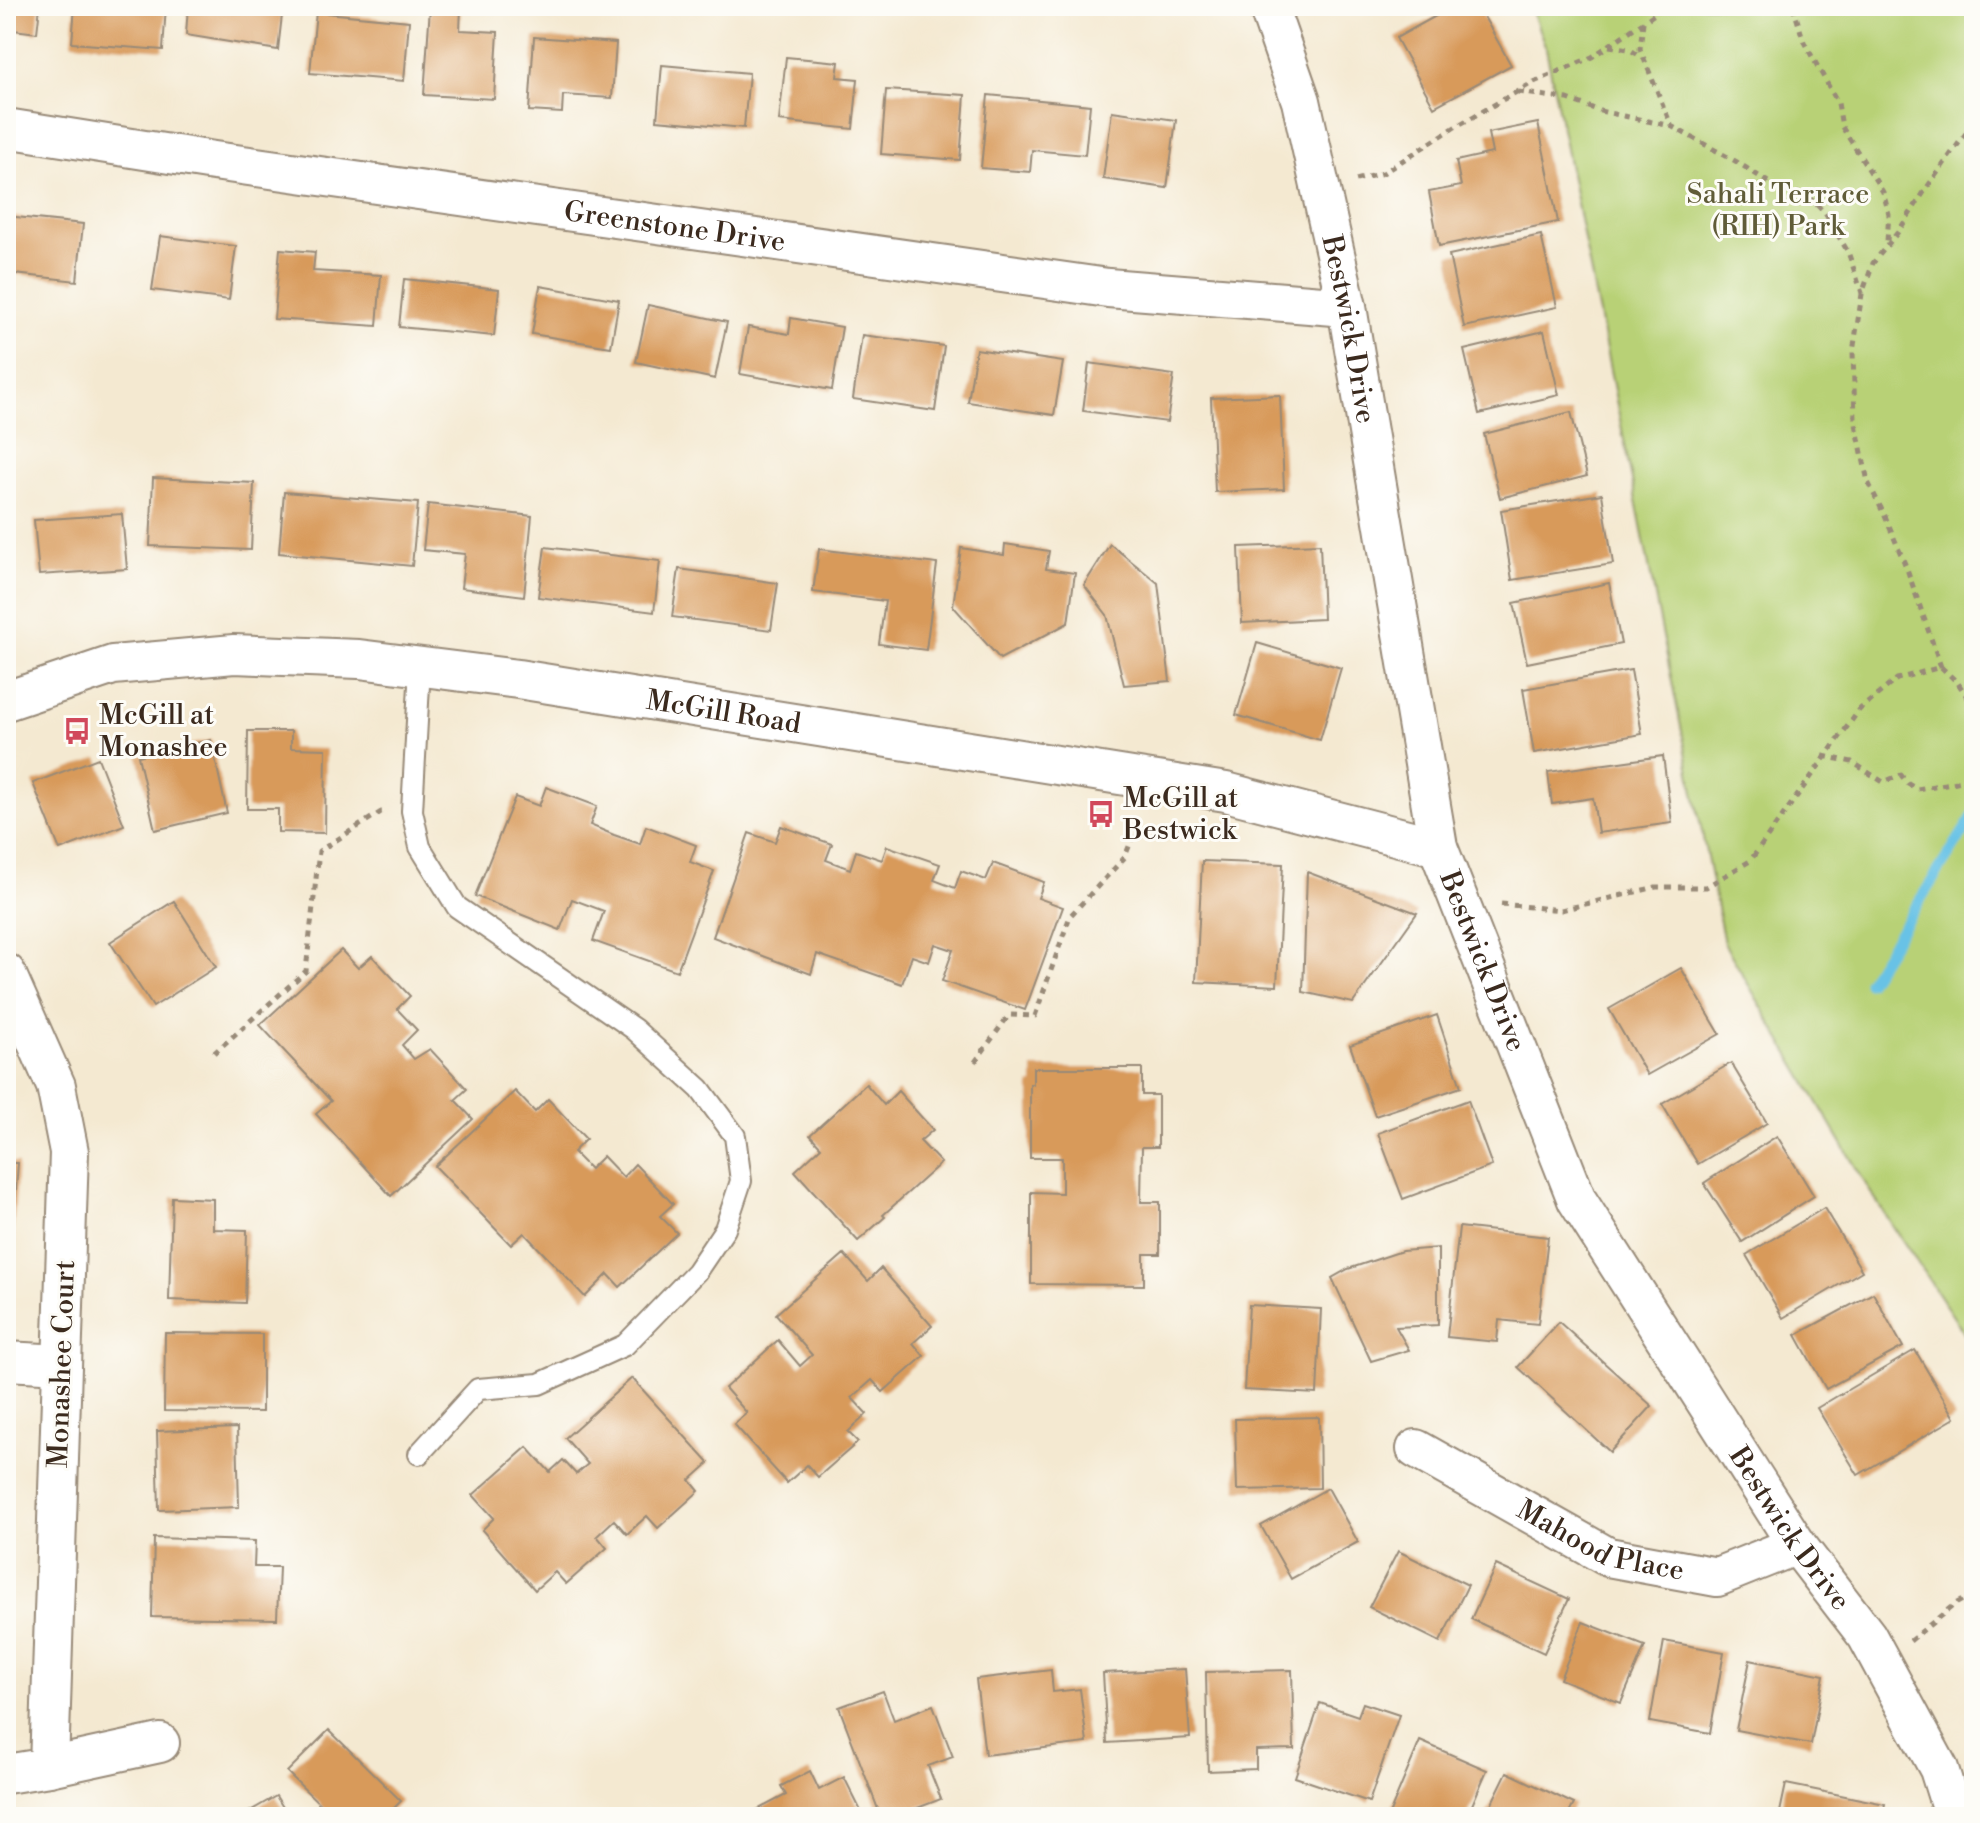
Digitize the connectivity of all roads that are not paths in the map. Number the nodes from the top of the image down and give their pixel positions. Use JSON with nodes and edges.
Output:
{"nodes":[{"id":1,"x":1268,"y":6,"type":"edge"},
{"id":2,"x":6,"y":128,"type":"edge"},
{"id":3,"x":1347,"y":307,"type":"junction"},
{"id":4,"x":420,"y":667,"type":"junction"},
{"id":5,"x":6,"y":701,"type":"edge"},
{"id":6,"x":1438,"y":847,"type":"junction"},
{"id":7,"x":6,"y":973,"type":"edge"},
{"id":8,"x":6,"y":1361,"type":"edge"},
{"id":9,"x":62,"y":1364,"type":"junction"},
{"id":10,"x":1416,"y":1449,"type":"dead end"},
{"id":11,"x":419,"y":1454,"type":"dead end"},
{"id":12,"x":1797,"y":1545,"type":"junction"},
{"id":13,"x":160,"y":1743,"type":"dead end"},
{"id":14,"x":49,"y":1767,"type":"junction"},
{"id":15,"x":6,"y":1774,"type":"edge"},
{"id":16,"x":1954,"y":1817,"type":"edge"}],
"edges":[{"from":1,"to":3,"type":"street","name":"Bestwick Drive"},
{"from":2,"to":3,"type":"street","name":"Greenstone Drive"},
{"from":3,"to":6,"type":"street","name":"Bestwick Drive"},
{"from":4,"to":5,"type":"street","name":"McGill Road"},
{"from":4,"to":6,"type":"street","name":"McGill Road"},
{"from":4,"to":11,"type":"lane"},
{"from":6,"to":12,"type":"street","name":"Bestwick Drive"},
{"from":7,"to":9,"type":"street","name":"Monashee Court"},
{"from":8,"to":9,"type":"street"},
{"from":9,"to":14,"type":"street","name":"Monashee Court"},
{"from":10,"to":12,"type":"street","name":"Mahood Place"},
{"from":12,"to":16,"type":"street","name":"Bestwick Drive"},
{"from":13,"to":14,"type":"street"},
{"from":14,"to":15,"type":"street"}]}
